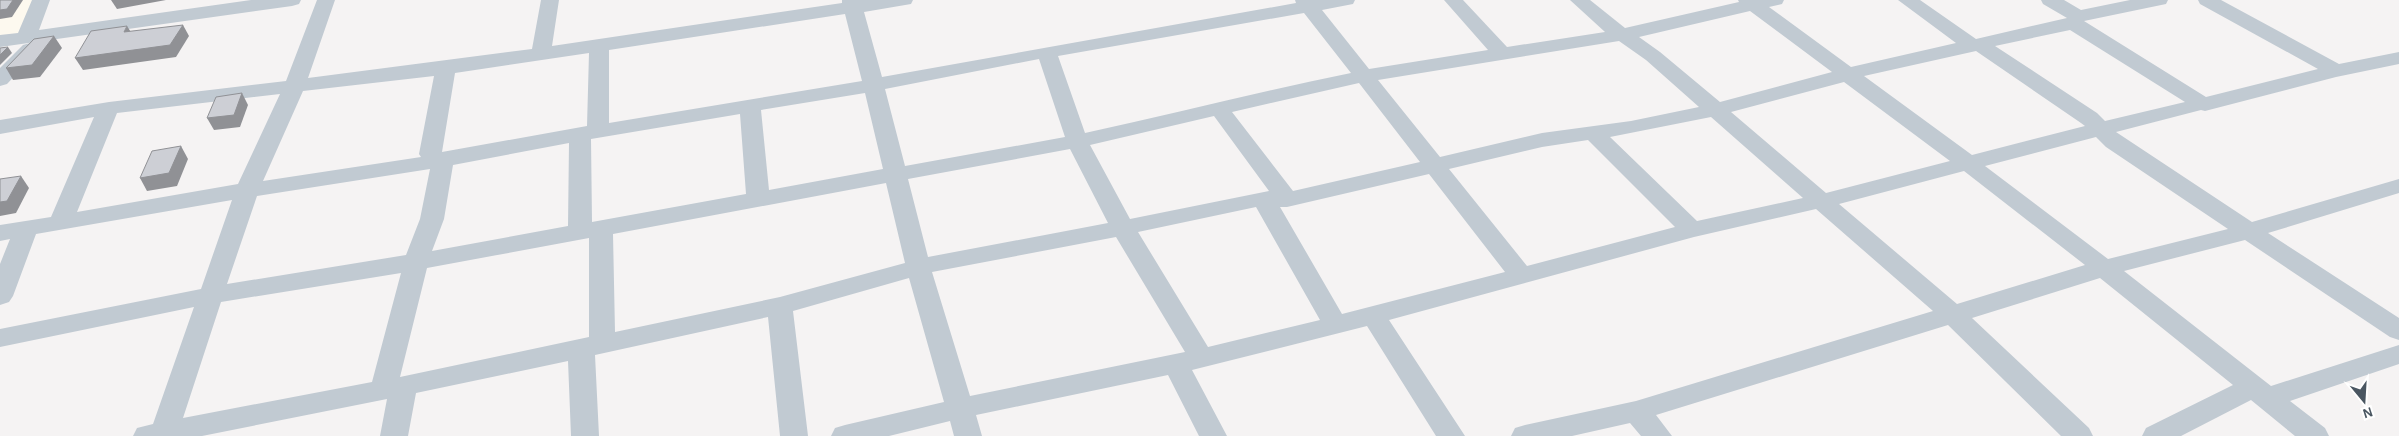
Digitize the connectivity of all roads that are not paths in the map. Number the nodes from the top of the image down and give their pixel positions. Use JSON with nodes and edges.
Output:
{"nodes":[{"id":1,"x":41,"y":0,"type":"edge"},
{"id":2,"x":292,"y":0,"type":"edge"},
{"id":3,"x":326,"y":0,"type":"edge"},
{"id":4,"x":550,"y":0,"type":"edge"},
{"id":5,"x":904,"y":0,"type":"edge"},
{"id":6,"x":1346,"y":0,"type":"edge"},
{"id":7,"x":1453,"y":0,"type":"edge"},
{"id":8,"x":1579,"y":0,"type":"edge"},
{"id":9,"x":1907,"y":0,"type":"edge"},
{"id":10,"x":2050,"y":0,"type":"edge"},
{"id":11,"x":2159,"y":0,"type":"edge"},
{"id":12,"x":2207,"y":0,"type":"edge"},
{"id":13,"x":1759,"y":2,"type":"edge"},
{"id":14,"x":233,"y":4,"type":"edge"},
{"id":15,"x":852,"y":4,"type":"edge"},
{"id":16,"x":1307,"y":4,"type":"edge"},
{"id":17,"x":2075,"y":20,"type":"junction"},
{"id":18,"x":43,"y":34,"type":"junction"},
{"id":19,"x":1622,"y":35,"type":"junction"},
{"id":20,"x":0,"y":41,"type":"edge"},
{"id":21,"x":599,"y":45,"type":"junction"},
{"id":22,"x":1977,"y":45,"type":"junction"},
{"id":23,"x":1047,"y":52,"type":"junction"},
{"id":24,"x":541,"y":53,"type":"junction"},
{"id":25,"x":1501,"y":54,"type":"junction"},
{"id":26,"x":2399,"y":58,"type":"edge"},
{"id":27,"x":446,"y":68,"type":"junction"},
{"id":28,"x":2336,"y":71,"type":"junction"},
{"id":29,"x":1364,"y":76,"type":"junction"},
{"id":30,"x":1848,"y":76,"type":"junction"},
{"id":31,"x":0,"y":80,"type":"edge"},
{"id":32,"x":874,"y":85,"type":"junction"},
{"id":33,"x":294,"y":87,"type":"junction"},
{"id":34,"x":2205,"y":104,"type":"junction"},
{"id":35,"x":750,"y":105,"type":"junction"},
{"id":36,"x":109,"y":108,"type":"junction"},
{"id":37,"x":1219,"y":109,"type":"junction"},
{"id":38,"x":1715,"y":110,"type":"junction"},
{"id":39,"x":0,"y":127,"type":"edge"},
{"id":40,"x":2100,"y":130,"type":"junction"},
{"id":41,"x":589,"y":132,"type":"junction"},
{"id":42,"x":1592,"y":132,"type":"junction"},
{"id":43,"x":1077,"y":141,"type":"junction"},
{"id":44,"x":443,"y":160,"type":"junction"},
{"id":45,"x":1435,"y":164,"type":"junction"},
{"id":46,"x":1969,"y":164,"type":"junction"},
{"id":47,"x":896,"y":174,"type":"junction"},
{"id":48,"x":2399,"y":186,"type":"edge"},
{"id":49,"x":247,"y":190,"type":"junction"},
{"id":50,"x":758,"y":198,"type":"junction"},
{"id":51,"x":1275,"y":199,"type":"junction"},
{"id":52,"x":1821,"y":201,"type":"junction"},
{"id":53,"x":60,"y":221,"type":"junction"},
{"id":54,"x":26,"y":228,"type":"junction"},
{"id":55,"x":1124,"y":228,"type":"junction"},
{"id":56,"x":590,"y":229,"type":"junction"},
{"id":57,"x":1692,"y":230,"type":"junction"},
{"id":58,"x":2249,"y":231,"type":"junction"},
{"id":59,"x":0,"y":233,"type":"edge"},
{"id":60,"x":416,"y":262,"type":"junction"},
{"id":61,"x":918,"y":267,"type":"junction"},
{"id":62,"x":2104,"y":268,"type":"junction"},
{"id":63,"x":1521,"y":275,"type":"junction"},
{"id":64,"x":212,"y":295,"type":"junction"},
{"id":65,"x":0,"y":296,"type":"edge"},
{"id":66,"x":780,"y":306,"type":"junction"},
{"id":67,"x":1952,"y":314,"type":"junction"},
{"id":68,"x":1373,"y":316,"type":"junction"},
{"id":69,"x":1335,"y":324,"type":"junction"},
{"id":70,"x":2399,"y":331,"type":"edge"},
{"id":71,"x":0,"y":338,"type":"edge"},
{"id":72,"x":592,"y":345,"type":"junction"},
{"id":73,"x":2399,"y":354,"type":"edge"},
{"id":74,"x":1189,"y":361,"type":"junction"},
{"id":75,"x":394,"y":387,"type":"junction"},
{"id":76,"x":2261,"y":392,"type":"junction"},
{"id":77,"x":961,"y":408,"type":"junction"},
{"id":78,"x":1636,"y":411,"type":"junction"},
{"id":79,"x":158,"y":435,"type":"edge"},
{"id":80,"x":394,"y":436,"type":"edge"},
{"id":81,"x":585,"y":436,"type":"edge"},
{"id":82,"x":794,"y":436,"type":"edge"},
{"id":83,"x":846,"y":436,"type":"edge"},
{"id":84,"x":968,"y":436,"type":"edge"},
{"id":85,"x":1213,"y":436,"type":"edge"},
{"id":86,"x":1451,"y":436,"type":"edge"},
{"id":87,"x":1525,"y":436,"type":"edge"},
{"id":88,"x":1658,"y":436,"type":"edge"},
{"id":89,"x":2079,"y":436,"type":"edge"},
{"id":90,"x":2156,"y":436,"type":"edge"},
{"id":91,"x":2316,"y":436,"type":"edge"}],
"edges":[{"from":1,"to":18,"type":"street"},
{"from":2,"to":14,"type":"street"},
{"from":3,"to":33,"type":"street"},
{"from":4,"to":24,"type":"street"},
{"from":5,"to":15,"type":"street"},
{"from":6,"to":16,"type":"street"},
{"from":7,"to":25,"type":"street"},
{"from":8,"to":19,"type":"street"},
{"from":9,"to":22,"type":"street"},
{"from":10,"to":17,"type":"street"},
{"from":11,"to":17,"type":"street"},
{"from":12,"to":28,"type":"street"},
{"from":13,"to":19,"type":"street"},
{"from":13,"to":30,"type":"street"},
{"from":14,"to":18,"type":"street"},
{"from":15,"to":21,"type":"street"},
{"from":15,"to":32,"type":"street"},
{"from":16,"to":23,"type":"street"},
{"from":16,"to":29,"type":"street"},
{"from":17,"to":22,"type":"street"},
{"from":17,"to":34,"type":"street"},
{"from":18,"to":20,"type":"street"},
{"from":18,"to":31,"type":"street"},
{"from":19,"to":25,"type":"street"},
{"from":19,"to":38,"type":"street"},
{"from":21,"to":24,"type":"street"},
{"from":21,"to":41,"type":"street"},
{"from":22,"to":30,"type":"street"},
{"from":22,"to":40,"type":"street"},
{"from":23,"to":32,"type":"street"},
{"from":23,"to":43,"type":"street"},
{"from":24,"to":27,"type":"street"},
{"from":25,"to":29,"type":"street"},
{"from":26,"to":28,"type":"street"},
{"from":27,"to":33,"type":"street"},
{"from":27,"to":44,"type":"street"},
{"from":28,"to":34,"type":"street"},
{"from":29,"to":37,"type":"street"},
{"from":29,"to":45,"type":"street"},
{"from":30,"to":38,"type":"street"},
{"from":30,"to":46,"type":"street"},
{"from":32,"to":35,"type":"street"},
{"from":32,"to":47,"type":"street"},
{"from":33,"to":36,"type":"street"},
{"from":33,"to":49,"type":"street"},
{"from":34,"to":40,"type":"street"},
{"from":35,"to":41,"type":"street"},
{"from":35,"to":50,"type":"street"},
{"from":36,"to":39,"type":"street"},
{"from":36,"to":53,"type":"street"},
{"from":37,"to":43,"type":"street"},
{"from":37,"to":51,"type":"street"},
{"from":38,"to":42,"type":"street"},
{"from":38,"to":52,"type":"street"},
{"from":40,"to":46,"type":"street"},
{"from":40,"to":58,"type":"street"},
{"from":41,"to":44,"type":"street"},
{"from":41,"to":56,"type":"street"},
{"from":42,"to":45,"type":"street"},
{"from":42,"to":57,"type":"street"},
{"from":43,"to":47,"type":"street"},
{"from":43,"to":55,"type":"street"},
{"from":44,"to":49,"type":"street"},
{"from":44,"to":60,"type":"street"},
{"from":45,"to":51,"type":"street"},
{"from":45,"to":63,"type":"street"},
{"from":46,"to":52,"type":"street"},
{"from":46,"to":62,"type":"street"},
{"from":47,"to":50,"type":"street"},
{"from":47,"to":61,"type":"street"},
{"from":48,"to":58,"type":"street"},
{"from":49,"to":53,"type":"street"},
{"from":49,"to":64,"type":"street"},
{"from":50,"to":56,"type":"street"},
{"from":51,"to":55,"type":"street"},
{"from":51,"to":69,"type":"street"},
{"from":52,"to":57,"type":"street"},
{"from":52,"to":67,"type":"street"},
{"from":53,"to":54,"type":"street"},
{"from":54,"to":59,"type":"street"},
{"from":54,"to":65,"type":"street"},
{"from":55,"to":61,"type":"street"},
{"from":55,"to":74,"type":"street"},
{"from":56,"to":60,"type":"street"},
{"from":56,"to":72,"type":"street"},
{"from":57,"to":63,"type":"street"},
{"from":58,"to":62,"type":"street"},
{"from":58,"to":70,"type":"street"},
{"from":60,"to":64,"type":"street"},
{"from":60,"to":75,"type":"street"},
{"from":61,"to":66,"type":"street"},
{"from":61,"to":77,"type":"street"},
{"from":62,"to":67,"type":"street"},
{"from":62,"to":76,"type":"street"},
{"from":63,"to":68,"type":"street"},
{"from":64,"to":71,"type":"street"},
{"from":64,"to":79,"type":"street"},
{"from":66,"to":72,"type":"street"},
{"from":66,"to":82,"type":"street"},
{"from":67,"to":78,"type":"street"},
{"from":67,"to":89,"type":"street"},
{"from":68,"to":69,"type":"street"},
{"from":68,"to":86,"type":"street"},
{"from":69,"to":74,"type":"street"},
{"from":72,"to":75,"type":"street"},
{"from":72,"to":81,"type":"street"},
{"from":73,"to":76,"type":"street"},
{"from":74,"to":77,"type":"street"},
{"from":74,"to":85,"type":"street"},
{"from":75,"to":79,"type":"street"},
{"from":75,"to":80,"type":"street"},
{"from":76,"to":90,"type":"street"},
{"from":76,"to":91,"type":"street"},
{"from":77,"to":83,"type":"street"},
{"from":77,"to":84,"type":"street"},
{"from":78,"to":87,"type":"street"},
{"from":78,"to":88,"type":"street"}]}
